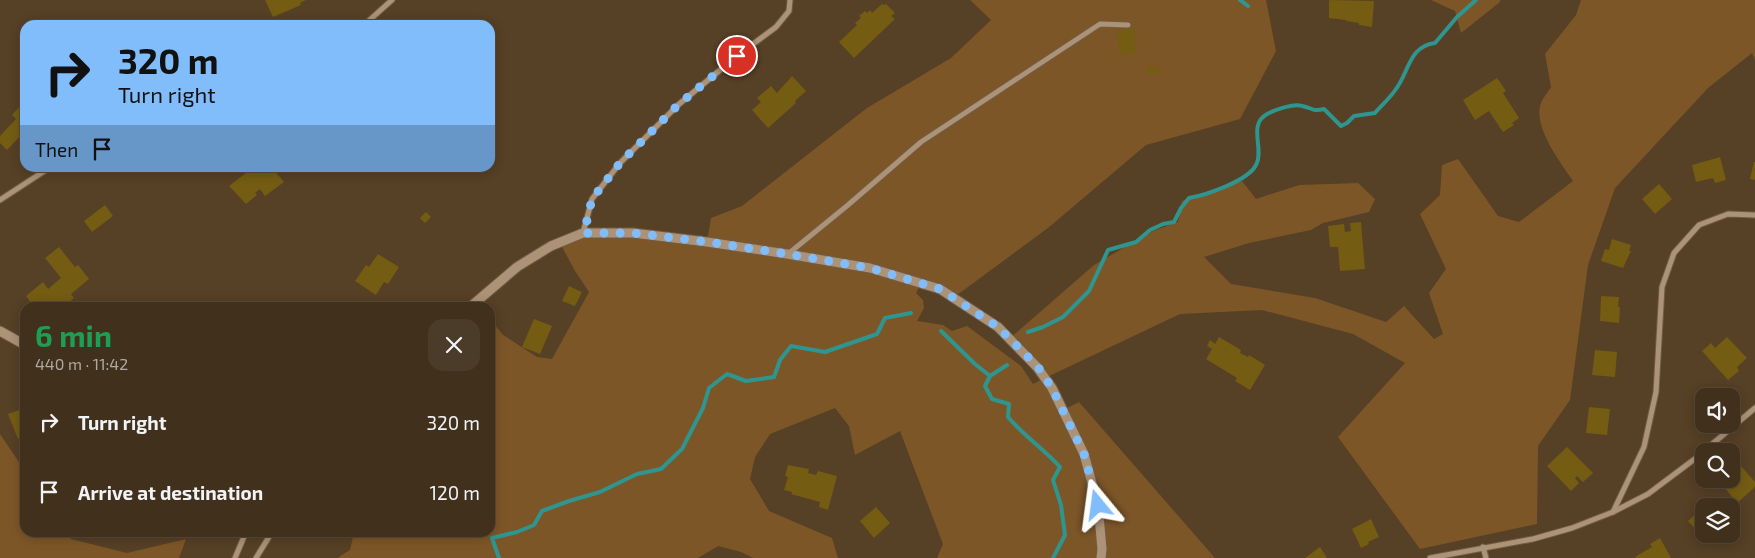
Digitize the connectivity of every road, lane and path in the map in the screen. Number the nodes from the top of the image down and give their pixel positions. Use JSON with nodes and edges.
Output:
{"nodes":[{"id":1,"x":392,"y":0,"type":"edge"},
{"id":2,"x":790,"y":0,"type":"edge"},
{"id":3,"x":370,"y":20,"type":"edge"},
{"id":4,"x":1128,"y":25,"type":"dead end"},
{"id":5,"x":43,"y":172,"type":"edge"},
{"id":6,"x":0,"y":200,"type":"edge"},
{"id":7,"x":1755,"y":216,"type":"edge"},
{"id":8,"x":584,"y":233,"type":"junction"},
{"id":9,"x":787,"y":254,"type":"junction"},
{"id":10,"x":476,"y":302,"type":"edge"},
{"id":11,"x":0,"y":332,"type":"edge"},
{"id":12,"x":20,"y":343,"type":"edge"},
{"id":13,"x":1755,"y":408,"type":"edge"},
{"id":14,"x":1714,"y":443,"type":"edge"},
{"id":15,"x":1695,"y":459,"type":"edge"},
{"id":16,"x":1613,"y":512,"type":"junction"},
{"id":17,"x":244,"y":537,"type":"edge"},
{"id":18,"x":269,"y":537,"type":"edge"},
{"id":19,"x":1483,"y":547,"type":"junction"},
{"id":20,"x":235,"y":558,"type":"edge"},
{"id":21,"x":256,"y":558,"type":"edge"},
{"id":22,"x":1100,"y":558,"type":"edge"},
{"id":23,"x":1430,"y":558,"type":"edge"},
{"id":24,"x":1486,"y":558,"type":"edge"}],
"edges":[{"from":1,"to":3,"type":"street"},
{"from":2,"to":8,"type":"street"},
{"from":4,"to":9,"type":"street"},
{"from":5,"to":6,"type":"street"},
{"from":7,"to":16,"type":"street"},
{"from":8,"to":9,"type":"street"},
{"from":8,"to":10,"type":"street"},
{"from":9,"to":22,"type":"street"},
{"from":11,"to":12,"type":"street"},
{"from":13,"to":14,"type":"street"},
{"from":15,"to":16,"type":"street"},
{"from":16,"to":19,"type":"street"},
{"from":17,"to":20,"type":"street"},
{"from":18,"to":21,"type":"street"},
{"from":19,"to":23,"type":"street"},
{"from":19,"to":24,"type":"street"}]}
